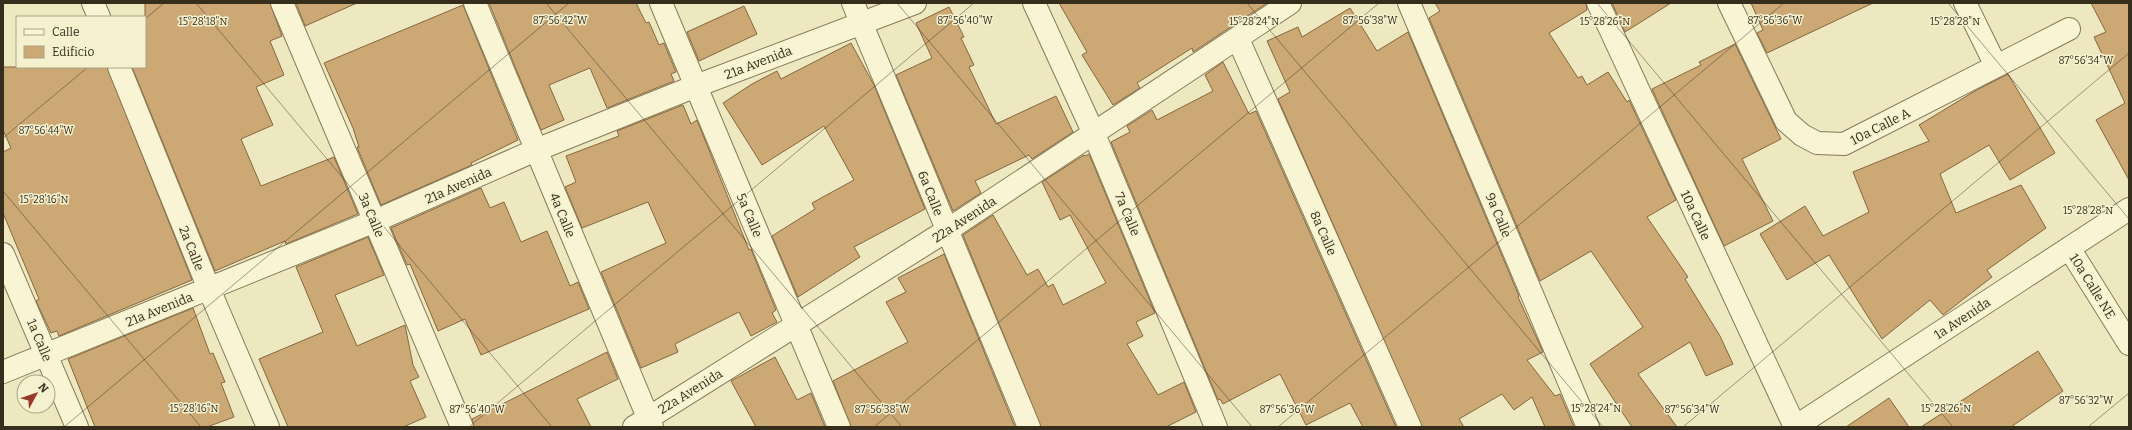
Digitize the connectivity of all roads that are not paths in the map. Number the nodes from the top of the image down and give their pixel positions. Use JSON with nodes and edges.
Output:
{"nodes":[{"id":1,"x":93,"y":3,"type":"edge"},
{"id":2,"x":282,"y":3,"type":"edge"},
{"id":3,"x":475,"y":3,"type":"edge"},
{"id":4,"x":661,"y":3,"type":"edge"},
{"id":5,"x":915,"y":3,"type":"edge"},
{"id":6,"x":1034,"y":3,"type":"edge"},
{"id":7,"x":1290,"y":3,"type":"edge"},
{"id":8,"x":1409,"y":3,"type":"edge"},
{"id":9,"x":1598,"y":3,"type":"edge"},
{"id":10,"x":1729,"y":3,"type":"edge"},
{"id":11,"x":1965,"y":3,"type":"edge"},
{"id":12,"x":857,"y":13,"type":"edge"},
{"id":13,"x":99,"y":16,"type":"edge"},
{"id":14,"x":2069,"y":28,"type":"dead end"},
{"id":15,"x":1238,"y":39,"type":"junction"},
{"id":16,"x":1996,"y":66,"type":"junction"},
{"id":17,"x":119,"y":68,"type":"edge"},
{"id":18,"x":696,"y":86,"type":"junction"},
{"id":19,"x":1094,"y":134,"type":"junction"},
{"id":20,"x":536,"y":150,"type":"junction"},
{"id":21,"x":2129,"y":209,"type":"edge"},
{"id":22,"x":375,"y":221,"type":"junction"},
{"id":23,"x":946,"y":231,"type":"junction"},
{"id":24,"x":2069,"y":248,"type":"junction"},
{"id":25,"x":3,"y":254,"type":"edge"},
{"id":26,"x":209,"y":289,"type":"junction"},
{"id":27,"x":796,"y":325,"type":"junction"},
{"id":28,"x":2129,"y":344,"type":"edge"},
{"id":29,"x":46,"y":354,"type":"junction"},
{"id":30,"x":3,"y":372,"type":"edge"},
{"id":31,"x":644,"y":424,"type":"edge"},
{"id":32,"x":77,"y":427,"type":"edge"},
{"id":33,"x":268,"y":427,"type":"edge"},
{"id":34,"x":462,"y":427,"type":"edge"},
{"id":35,"x":839,"y":427,"type":"edge"},
{"id":36,"x":1029,"y":427,"type":"edge"},
{"id":37,"x":1216,"y":427,"type":"edge"},
{"id":38,"x":1410,"y":427,"type":"edge"},
{"id":39,"x":1588,"y":427,"type":"edge"},
{"id":40,"x":1795,"y":427,"type":"edge"}],
"edges":[{"from":1,"to":13,"type":"street"},
{"from":2,"to":22,"type":"street","name":"3a Calle"},
{"from":3,"to":20,"type":"street","name":"4a Calle"},
{"from":4,"to":18,"type":"street","name":"5a Calle"},
{"from":5,"to":12,"type":"street","name":"21a Avenida"},
{"from":6,"to":19,"type":"street","name":"7a Calle"},
{"from":7,"to":15,"type":"street","name":"22a Avenida"},
{"from":8,"to":39,"type":"street","name":"9a Calle"},
{"from":9,"to":40,"type":"street","name":"10a Calle"},
{"from":10,"to":16,"type":"street","name":"10a Calle A"},
{"from":11,"to":16,"type":"street"},
{"from":12,"to":18,"type":"street","name":"21a Avenida"},
{"from":12,"to":23,"type":"street","name":"6a Calle"},
{"from":14,"to":16,"type":"street","name":"10a Calle A"},
{"from":15,"to":19,"type":"street","name":"22a Avenida"},
{"from":15,"to":38,"type":"street","name":"8a Calle"},
{"from":17,"to":26,"type":"street","name":"2a Calle"},
{"from":18,"to":20,"type":"street","name":"21a Avenida"},
{"from":18,"to":27,"type":"street","name":"5a Calle"},
{"from":19,"to":23,"type":"street","name":"22a Avenida"},
{"from":19,"to":37,"type":"street","name":"7a Calle"},
{"from":20,"to":22,"type":"street","name":"21a Avenida"},
{"from":20,"to":31,"type":"street","name":"4a Calle"},
{"from":21,"to":24,"type":"street","name":"1a Avenida"},
{"from":22,"to":26,"type":"street","name":"21a Avenida"},
{"from":22,"to":34,"type":"street","name":"3a Calle"},
{"from":23,"to":27,"type":"street","name":"22a Avenida"},
{"from":23,"to":36,"type":"street","name":"6a Calle"},
{"from":24,"to":28,"type":"street","name":"10a Calle NE"},
{"from":24,"to":40,"type":"street","name":"1a Avenida"},
{"from":25,"to":29,"type":"street","name":"1a Calle"},
{"from":26,"to":29,"type":"street","name":"21a Avenida"},
{"from":26,"to":33,"type":"street","name":"2a Calle"},
{"from":27,"to":31,"type":"street","name":"22a Avenida"},
{"from":27,"to":35,"type":"street","name":"5a Calle"},
{"from":29,"to":30,"type":"street","name":"21a Avenida"},
{"from":29,"to":32,"type":"street","name":"1a Calle"}]}
